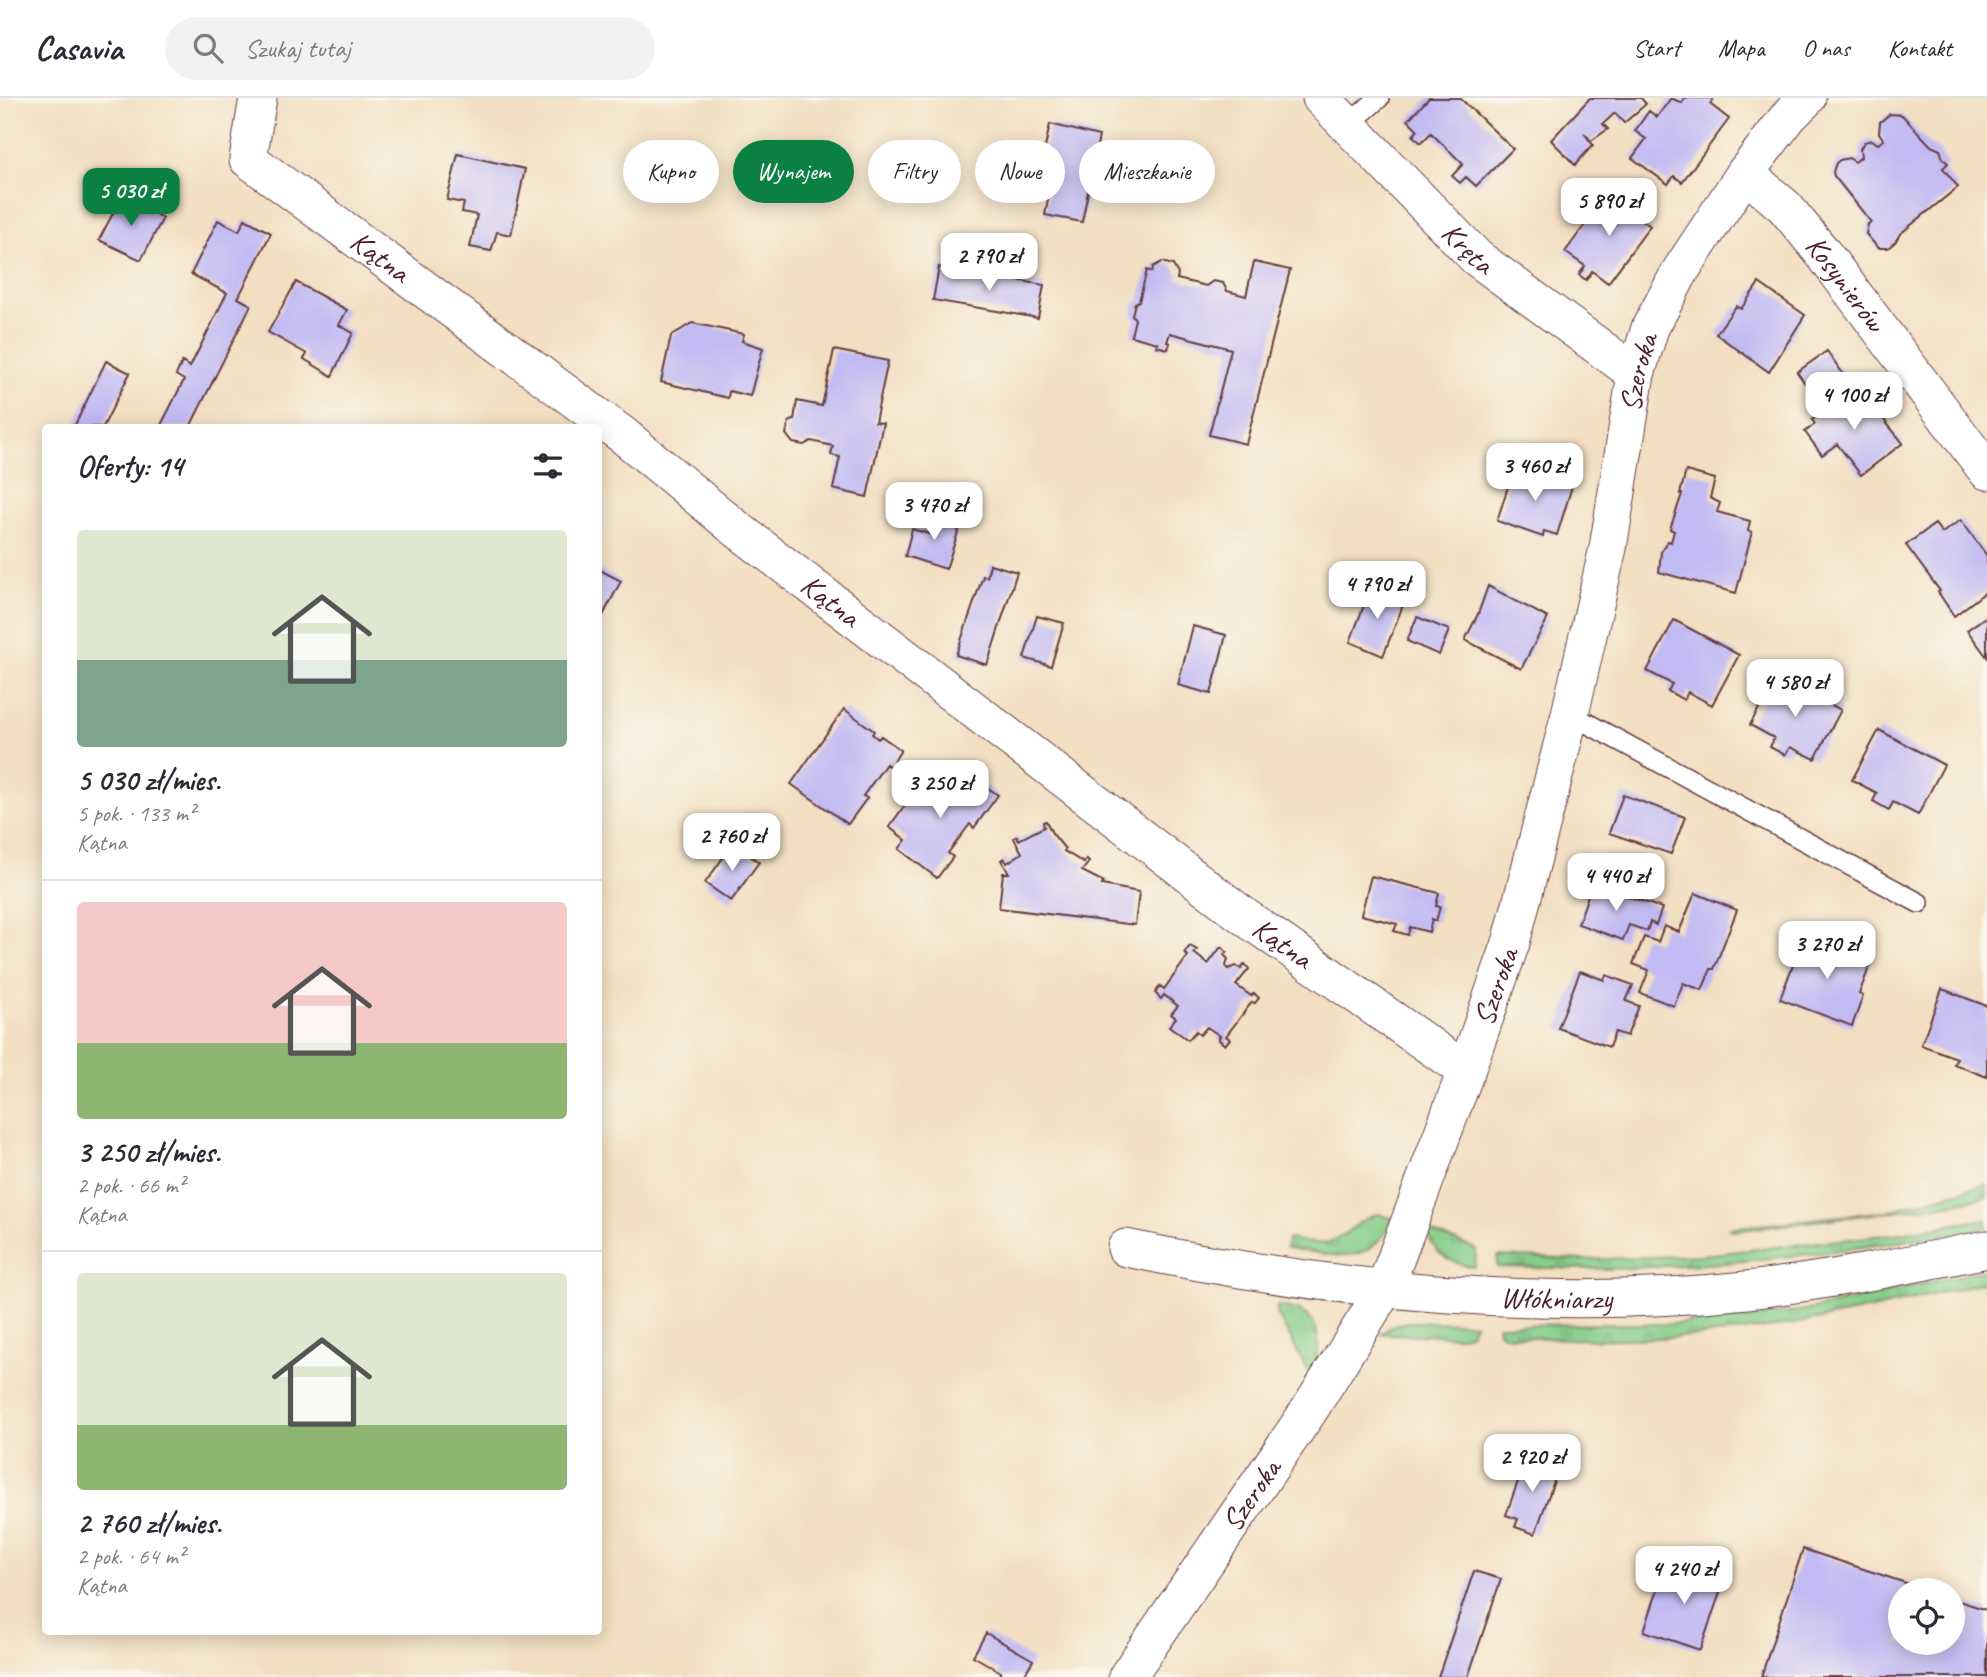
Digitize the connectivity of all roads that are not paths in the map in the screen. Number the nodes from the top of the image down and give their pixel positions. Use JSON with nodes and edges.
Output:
{"nodes":[{"id":1,"x":258,"y":98,"type":"edge"},
{"id":2,"x":1321,"y":98,"type":"edge"},
{"id":3,"x":1379,"y":98,"type":"edge"},
{"id":4,"x":1807,"y":98,"type":"edge"},
{"id":5,"x":1347,"y":126,"type":"junction"},
{"id":6,"x":1745,"y":173,"type":"junction"},
{"id":7,"x":1636,"y":374,"type":"junction"},
{"id":8,"x":1987,"y":471,"type":"edge"},
{"id":9,"x":1570,"y":715,"type":"junction"},
{"id":10,"x":1919,"y":903,"type":"dead end"},
{"id":11,"x":1466,"y":1071,"type":"junction"},
{"id":12,"x":1126,"y":1248,"type":"dead end"},
{"id":13,"x":1987,"y":1249,"type":"edge"},
{"id":14,"x":1384,"y":1290,"type":"junction"},
{"id":15,"x":1127,"y":1677,"type":"edge"}],
"edges":[{"from":1,"to":11,"type":"street","name":"Kątna"},
{"from":2,"to":5,"type":"street","name":"Kręta"},
{"from":3,"to":5,"type":"lane"},
{"from":4,"to":6,"type":"street","name":"Szeroka"},
{"from":5,"to":7,"type":"street","name":"Kręta"},
{"from":6,"to":7,"type":"street","name":"Szeroka"},
{"from":6,"to":8,"type":"street","name":"Kosynierów"},
{"from":7,"to":9,"type":"street","name":"Szeroka"},
{"from":9,"to":10,"type":"lane"},
{"from":9,"to":11,"type":"street","name":"Szeroka"},
{"from":11,"to":14,"type":"street","name":"Szeroka"},
{"from":12,"to":14,"type":"street","name":"Włókniarzy"},
{"from":13,"to":14,"type":"street","name":"Włókniarzy"},
{"from":14,"to":15,"type":"street","name":"Szeroka"}]}
